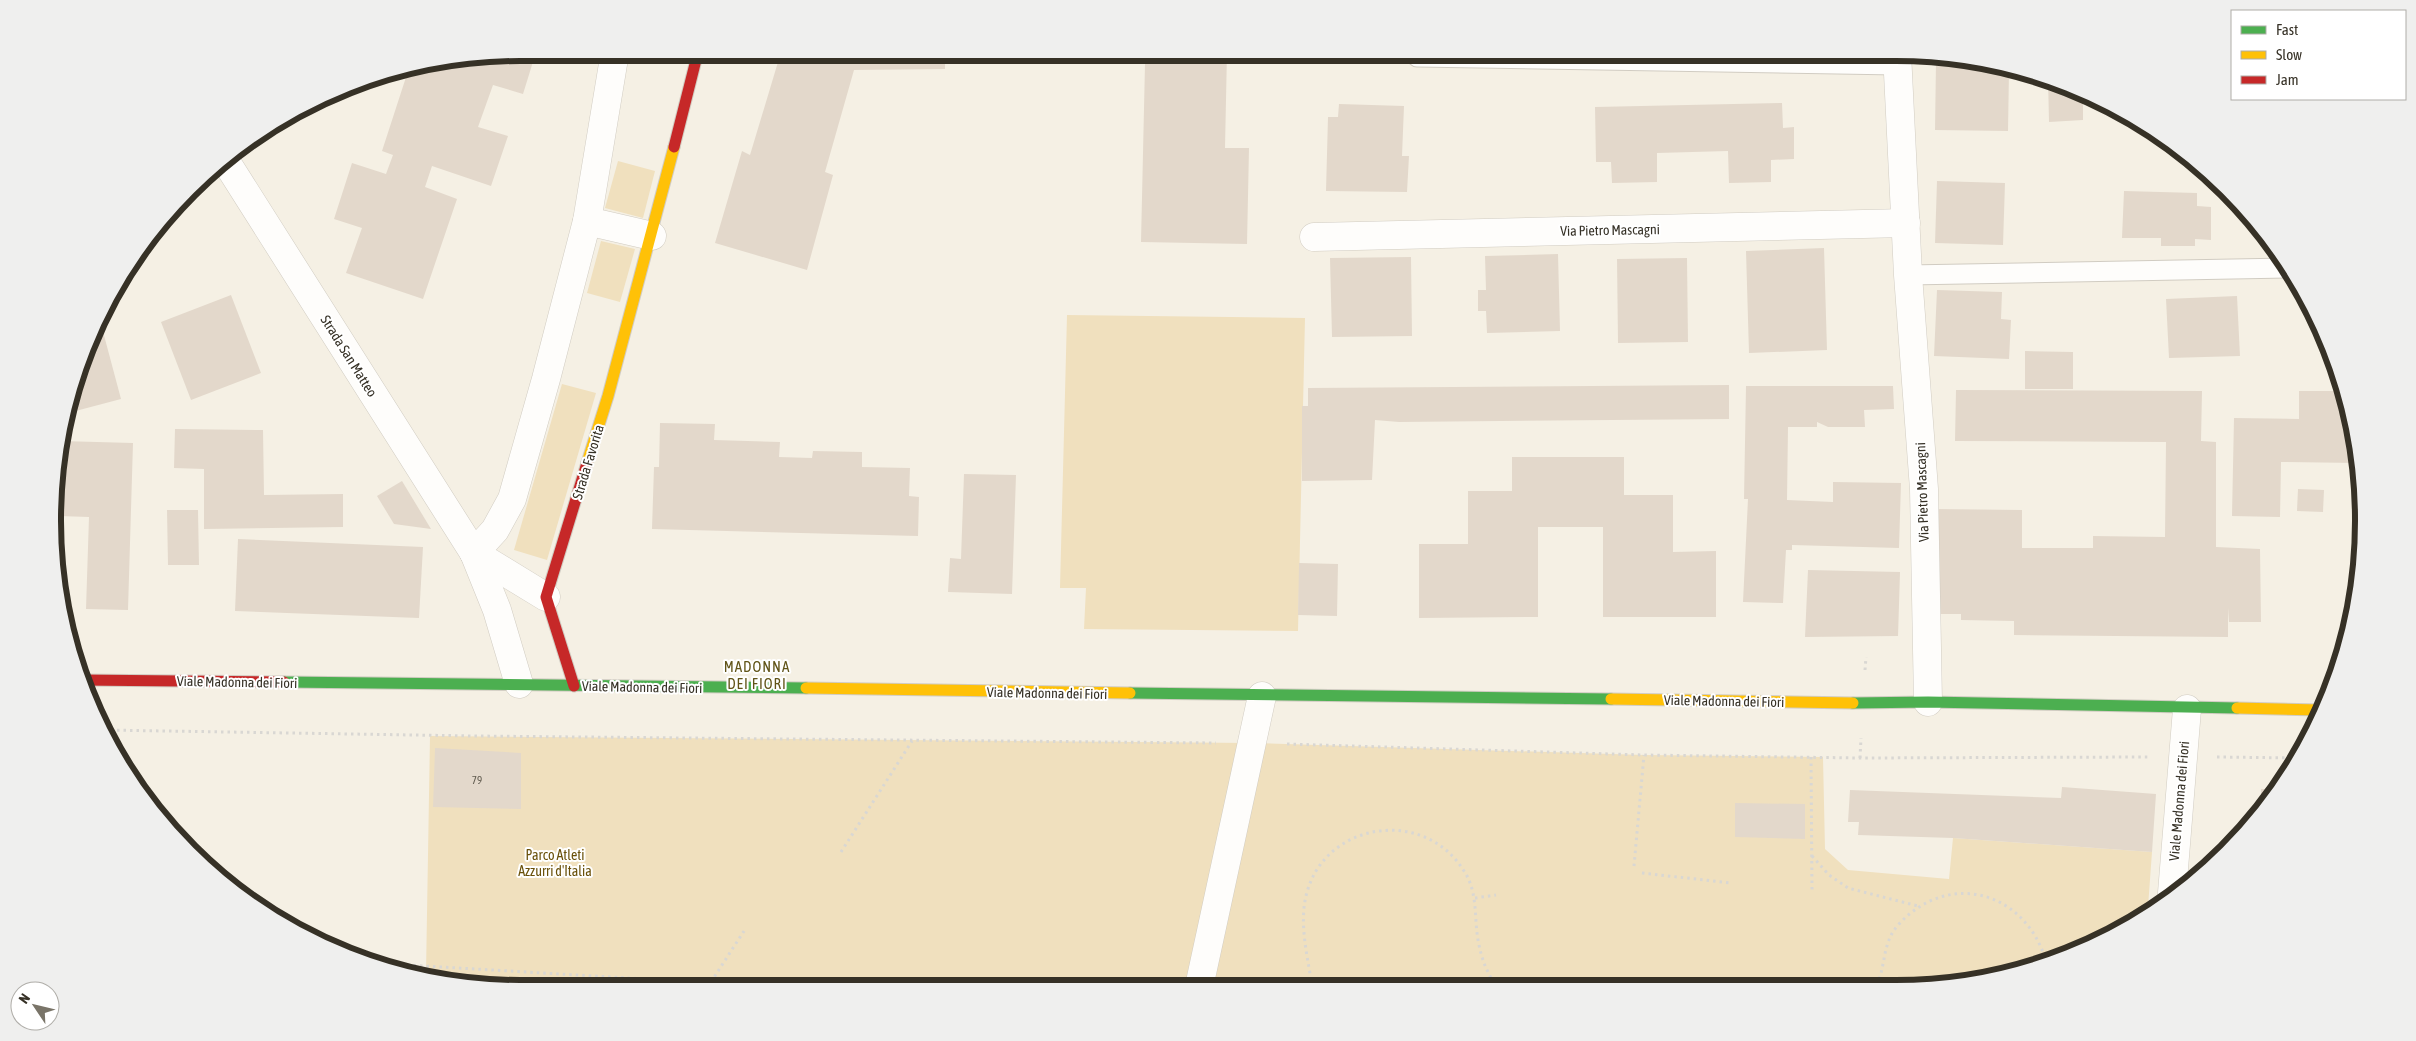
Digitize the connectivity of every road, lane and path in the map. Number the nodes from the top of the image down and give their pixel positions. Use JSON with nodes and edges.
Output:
{"nodes":[{"id":1,"x":614,"y":61,"type":"edge"},
{"id":2,"x":696,"y":61,"type":"edge"},
{"id":3,"x":1897,"y":61,"type":"edge"},
{"id":4,"x":228,"y":167,"type":"edge"},
{"id":5,"x":587,"y":222,"type":"junction"},
{"id":6,"x":1906,"y":223,"type":"junction"},
{"id":7,"x":652,"y":236,"type":"junction"},
{"id":8,"x":1314,"y":236,"type":"dead end"},
{"id":9,"x":2279,"y":268,"type":"edge"},
{"id":10,"x":1908,"y":275,"type":"junction"},
{"id":11,"x":474,"y":553,"type":"junction"},
{"id":12,"x":546,"y":597,"type":"junction"},
{"id":13,"x":90,"y":680,"type":"edge"},
{"id":14,"x":520,"y":684,"type":"junction"},
{"id":15,"x":574,"y":686,"type":"junction"},
{"id":16,"x":1262,"y":696,"type":"junction"},
{"id":17,"x":1928,"y":702,"type":"junction"},
{"id":18,"x":2186,"y":709,"type":"junction"},
{"id":19,"x":2314,"y":710,"type":"edge"},
{"id":20,"x":112,"y":730,"type":"edge"},
{"id":21,"x":912,"y":741,"type":"junction"},
{"id":22,"x":1252,"y":744,"type":"junction"},
{"id":23,"x":1644,"y":755,"type":"junction"},
{"id":24,"x":2184,"y":756,"type":"junction"},
{"id":25,"x":1811,"y":757,"type":"junction"},
{"id":26,"x":2288,"y":758,"type":"edge"},
{"id":27,"x":841,"y":852,"type":"dead end"},
{"id":28,"x":1812,"y":856,"type":"junction"},
{"id":29,"x":1634,"y":866,"type":"dead end"},
{"id":30,"x":1642,"y":873,"type":"dead end"},
{"id":31,"x":1731,"y":883,"type":"dead end"},
{"id":32,"x":2172,"y":887,"type":"edge"},
{"id":33,"x":1812,"y":890,"type":"dead end"},
{"id":34,"x":1496,"y":895,"type":"dead end"},
{"id":35,"x":1475,"y":898,"type":"junction"},
{"id":36,"x":1919,"y":907,"type":"junction"},
{"id":37,"x":744,"y":931,"type":"dead end"},
{"id":38,"x":2044,"y":955,"type":"edge"},
{"id":39,"x":407,"y":965,"type":"dead end"},
{"id":40,"x":660,"y":980,"type":"edge"},
{"id":41,"x":713,"y":980,"type":"edge"},
{"id":42,"x":1201,"y":980,"type":"edge"},
{"id":43,"x":1311,"y":980,"type":"edge"},
{"id":44,"x":1492,"y":980,"type":"edge"},
{"id":45,"x":1878,"y":980,"type":"edge"}],
"edges":[{"from":1,"to":5,"type":"street"},
{"from":2,"to":7,"type":"main road","name":"Strada Favorita"},
{"from":3,"to":6,"type":"street","name":"Via Pietro Mascagni"},
{"from":4,"to":11,"type":"street","name":"Strada San Matteo"},
{"from":5,"to":7,"type":"street"},
{"from":5,"to":11,"type":"street"},
{"from":6,"to":8,"type":"street","name":"Via Pietro Mascagni"},
{"from":6,"to":10,"type":"street","name":"Via Pietro Mascagni"},
{"from":7,"to":12,"type":"main road","name":"Strada Favorita"},
{"from":9,"to":10,"type":"lane"},
{"from":10,"to":17,"type":"street","name":"Via Pietro Mascagni"},
{"from":11,"to":12,"type":"street","name":"Strada San Matteo"},
{"from":11,"to":14,"type":"street","name":"Strada San Matteo"},
{"from":12,"to":15,"type":"main road"},
{"from":13,"to":14,"type":"main road","name":"Viale Madonna dei Fiori"},
{"from":14,"to":15,"type":"main road","name":"Viale Madonna dei Fiori"},
{"from":15,"to":16,"type":"main road","name":"Viale Madonna dei Fiori"},
{"from":16,"to":17,"type":"main road","name":"Viale Madonna dei Fiori"},
{"from":16,"to":22,"type":"street"},
{"from":17,"to":18,"type":"main road","name":"Viale Madonna dei Fiori"},
{"from":18,"to":19,"type":"main road","name":"Viale Madonna dei Fiori"},
{"from":18,"to":24,"type":"street","name":"Viale Madonna dei Fiori"},
{"from":20,"to":21,"type":"path"},
{"from":21,"to":22,"type":"path"},
{"from":21,"to":27,"type":"path"},
{"from":22,"to":23,"type":"path"},
{"from":22,"to":42,"type":"street"},
{"from":23,"to":25,"type":"path"},
{"from":23,"to":29,"type":"path"},
{"from":24,"to":25,"type":"path"},
{"from":24,"to":26,"type":"path"},
{"from":24,"to":32,"type":"street","name":"Viale Madonna dei Fiori"},
{"from":25,"to":28,"type":"path"},
{"from":28,"to":33,"type":"path"},
{"from":28,"to":36,"type":"path"},
{"from":30,"to":31,"type":"path"},
{"from":34,"to":35,"type":"path"},
{"from":35,"to":43,"type":"path"},
{"from":35,"to":44,"type":"path"},
{"from":36,"to":38,"type":"path"},
{"from":36,"to":45,"type":"path"},
{"from":37,"to":41,"type":"path"},
{"from":39,"to":40,"type":"path"}]}
